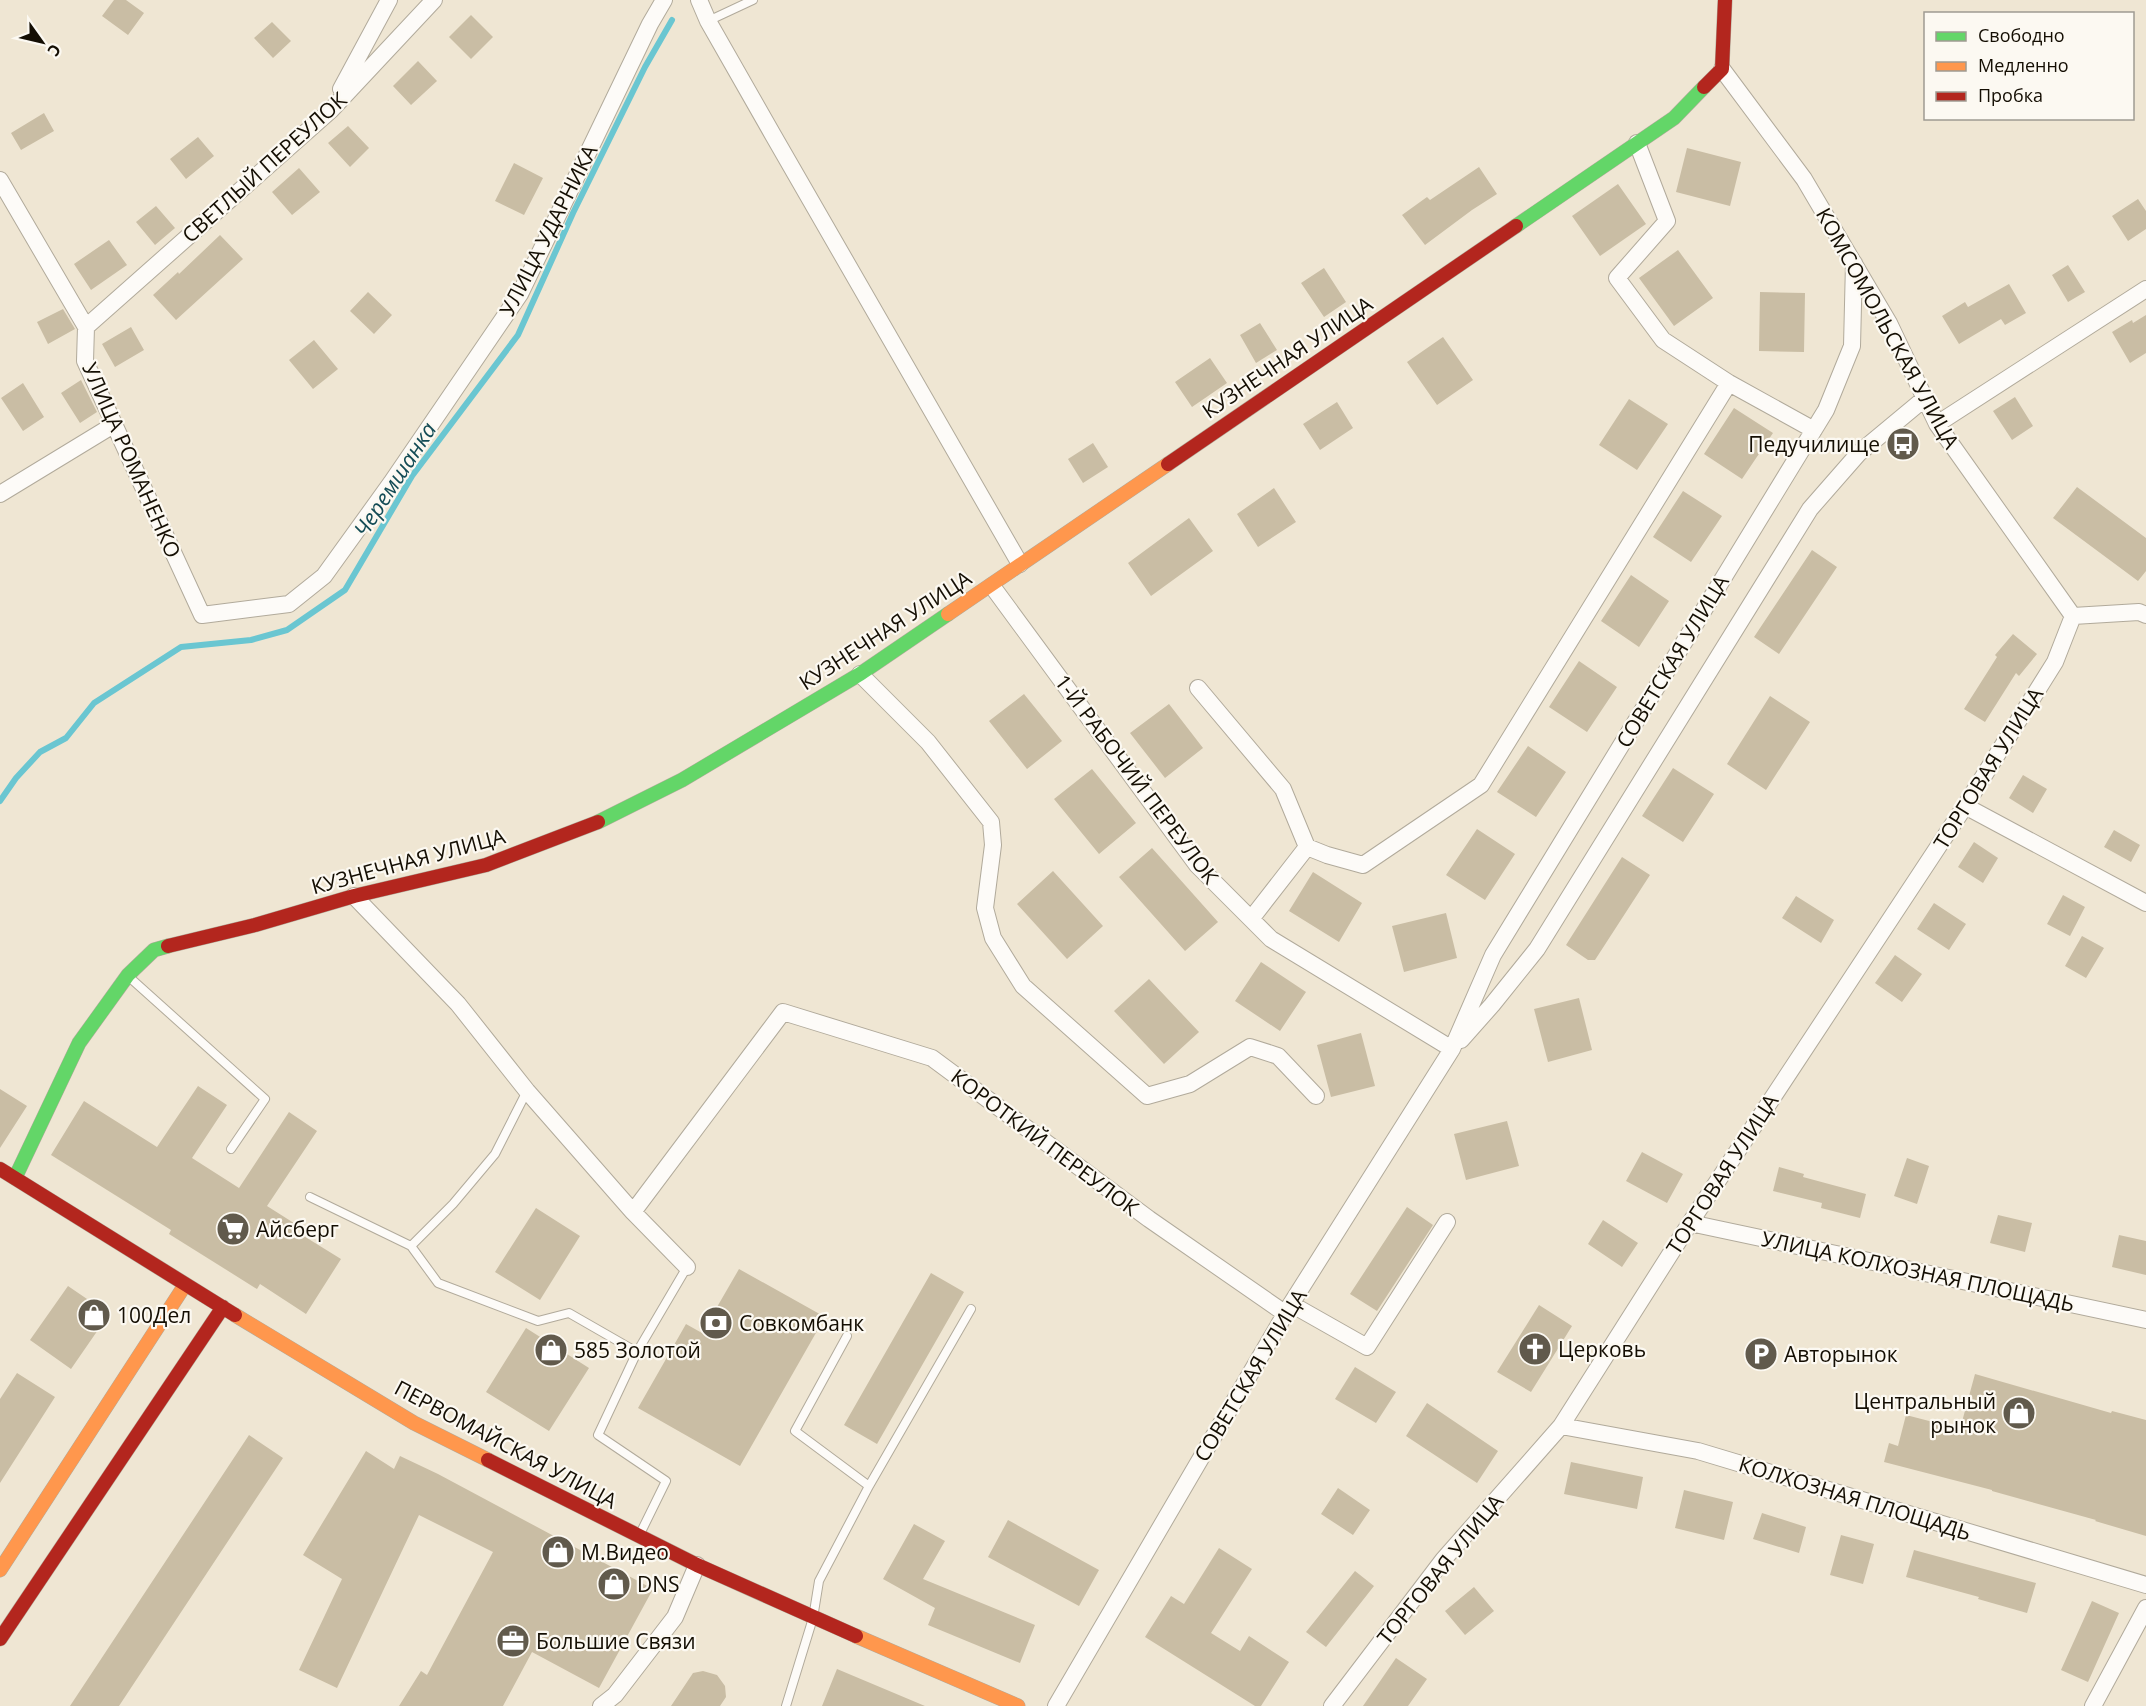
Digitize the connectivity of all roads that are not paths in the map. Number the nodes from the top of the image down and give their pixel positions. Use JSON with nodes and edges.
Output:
{"nodes":[{"id":1,"x":389,"y":0,"type":"edge"},
{"id":2,"x":434,"y":0,"type":"edge"},
{"id":3,"x":664,"y":0,"type":"edge"},
{"id":4,"x":699,"y":0,"type":"edge"},
{"id":5,"x":753,"y":0,"type":"edge"},
{"id":6,"x":1725,"y":0,"type":"edge"},
{"id":7,"x":708,"y":21,"type":"junction"},
{"id":8,"x":1722,"y":69,"type":"junction"},
{"id":9,"x":330,"y":110,"type":"junction"},
{"id":10,"x":1637,"y":143,"type":"junction"},
{"id":11,"x":0,"y":180,"type":"edge"},
{"id":12,"x":1854,"y":263,"type":"junction"},
{"id":13,"x":2146,"y":289,"type":"edge"},
{"id":14,"x":86,"y":327,"type":"junction"},
{"id":15,"x":1729,"y":383,"type":"junction"},
{"id":16,"x":1924,"y":399,"type":"junction"},
{"id":17,"x":114,"y":424,"type":"junction"},
{"id":18,"x":1937,"y":424,"type":"junction"},
{"id":19,"x":1814,"y":430,"type":"junction"},
{"id":20,"x":0,"y":494,"type":"edge"},
{"id":21,"x":1020,"y":564,"type":"junction"},
{"id":22,"x":992,"y":586,"type":"junction"},
{"id":23,"x":2144,"y":610,"type":"edge"},
{"id":24,"x":201,"y":615,"type":"joint"},
{"id":25,"x":2073,"y":616,"type":"junction"},
{"id":26,"x":861,"y":674,"type":"junction"},
{"id":27,"x":1198,"y":688,"type":"dead end"},
{"id":28,"x":1965,"y":806,"type":"junction"},
{"id":29,"x":1307,"y":847,"type":"junction"},
{"id":30,"x":354,"y":896,"type":"junction"},
{"id":31,"x":2146,"y":903,"type":"edge"},
{"id":32,"x":1251,"y":919,"type":"junction"},
{"id":33,"x":128,"y":975,"type":"junction"},
{"id":34,"x":1452,"y":1049,"type":"junction"},
{"id":35,"x":527,"y":1091,"type":"junction"},
{"id":36,"x":1316,"y":1096,"type":"dead end"},
{"id":37,"x":231,"y":1149,"type":"dead end"},
{"id":38,"x":0,"y":1169,"type":"edge"},
{"id":39,"x":15,"y":1178,"type":"junction"},
{"id":40,"x":310,"y":1197,"type":"dead end"},
{"id":41,"x":633,"y":1212,"type":"junction"},
{"id":42,"x":1447,"y":1222,"type":"dead end"},
{"id":43,"x":1690,"y":1222,"type":"junction"},
{"id":44,"x":411,"y":1246,"type":"junction"},
{"id":45,"x":687,"y":1267,"type":"joint"},
{"id":46,"x":185,"y":1286,"type":"junction"},
{"id":47,"x":223,"y":1307,"type":"junction"},
{"id":48,"x":971,"y":1309,"type":"dead end"},
{"id":49,"x":1288,"y":1309,"type":"junction"},
{"id":50,"x":2146,"y":1320,"type":"edge"},
{"id":51,"x":846,"y":1336,"type":"dead end"},
{"id":52,"x":637,"y":1352,"type":"junction"},
{"id":53,"x":1561,"y":1426,"type":"junction"},
{"id":54,"x":869,"y":1486,"type":"junction"},
{"id":55,"x":639,"y":1536,"type":"junction"},
{"id":56,"x":697,"y":1565,"type":"junction"},
{"id":57,"x":0,"y":1570,"type":"edge"},
{"id":58,"x":2146,"y":1585,"type":"edge"},
{"id":59,"x":2146,"y":1608,"type":"edge"},
{"id":60,"x":813,"y":1618,"type":"junction"},
{"id":61,"x":0,"y":1639,"type":"edge"},
{"id":62,"x":601,"y":1706,"type":"edge"},
{"id":63,"x":786,"y":1706,"type":"edge"},
{"id":64,"x":1018,"y":1706,"type":"edge"},
{"id":65,"x":1056,"y":1706,"type":"edge"},
{"id":66,"x":1332,"y":1706,"type":"edge"},
{"id":67,"x":2093,"y":1706,"type":"edge"}],
"edges":[{"from":1,"to":9,"type":"street"},
{"from":2,"to":9,"type":"street","name":"СВЕТЛЫЙ ПЕРЕУЛОК"},
{"from":3,"to":24,"type":"street","name":"УЛИЦА УДАРНИКА"},
{"from":4,"to":7,"type":"street"},
{"from":5,"to":7,"type":"lane"},
{"from":6,"to":8,"type":"street"},
{"from":7,"to":21,"type":"street"},
{"from":8,"to":10,"type":"street","name":"КУЗНЕЧНАЯ УЛИЦА"},
{"from":8,"to":12,"type":"street","name":"КОМСОМОЛЬСКАЯ УЛИЦА"},
{"from":9,"to":14,"type":"street","name":"СВЕТЛЫЙ ПЕРЕУЛОК"},
{"from":10,"to":15,"type":"street"},
{"from":10,"to":21,"type":"street","name":"КУЗНЕЧНАЯ УЛИЦА"},
{"from":11,"to":14,"type":"street"},
{"from":12,"to":16,"type":"street","name":"КОМСОМОЛЬСКАЯ УЛИЦА"},
{"from":12,"to":19,"type":"street","name":"СОВЕТСКАЯ УЛИЦА"},
{"from":13,"to":18,"type":"street"},
{"from":14,"to":17,"type":"street","name":"УЛИЦА РОМАНЕНКО"},
{"from":15,"to":19,"type":"street"},
{"from":15,"to":29,"type":"street"},
{"from":16,"to":18,"type":"street","name":"КОМСОМОЛЬСКАЯ УЛИЦА"},
{"from":16,"to":34,"type":"street","name":"СОВЕТСКАЯ УЛИЦА"},
{"from":17,"to":20,"type":"street"},
{"from":17,"to":24,"type":"street","name":"УЛИЦА РОМАНЕНКО"},
{"from":18,"to":25,"type":"street","name":"КОМСОМОЛЬСКАЯ УЛИЦА"},
{"from":19,"to":34,"type":"street","name":"СОВЕТСКАЯ УЛИЦА"},
{"from":21,"to":22,"type":"street","name":"КУЗНЕЧНАЯ УЛИЦА"},
{"from":22,"to":26,"type":"street","name":"КУЗНЕЧНАЯ УЛИЦА"},
{"from":22,"to":32,"type":"street","name":"1-Й РАБОЧИЙ ПЕРЕУЛОК"},
{"from":23,"to":25,"type":"street"},
{"from":25,"to":28,"type":"street","name":"ТОРГОВАЯ УЛИЦА"},
{"from":26,"to":30,"type":"street","name":"КУЗНЕЧНАЯ УЛИЦА"},
{"from":26,"to":36,"type":"street"},
{"from":27,"to":29,"type":"street"},
{"from":28,"to":31,"type":"street"},
{"from":28,"to":43,"type":"street","name":"ТОРГОВАЯ УЛИЦА"},
{"from":29,"to":32,"type":"street"},
{"from":30,"to":33,"type":"street","name":"КУЗНЕЧНАЯ УЛИЦА"},
{"from":30,"to":35,"type":"street"},
{"from":32,"to":34,"type":"street","name":"1-Й РАБОЧИЙ ПЕРЕУЛОК"},
{"from":33,"to":37,"type":"lane"},
{"from":33,"to":39,"type":"street","name":"КУЗНЕЧНАЯ УЛИЦА"},
{"from":34,"to":49,"type":"street","name":"СОВЕТСКАЯ УЛИЦА"},
{"from":35,"to":41,"type":"street"},
{"from":35,"to":44,"type":"lane"},
{"from":38,"to":39,"type":"street","name":"ПЕРВОМАЙСКАЯ УЛИЦА"},
{"from":39,"to":46,"type":"street","name":"ПЕРВОМАЙСКАЯ УЛИЦА"},
{"from":40,"to":44,"type":"lane"},
{"from":41,"to":45,"type":"street"},
{"from":41,"to":49,"type":"street","name":"КОРОТКИЙ ПЕРЕУЛОК"},
{"from":42,"to":49,"type":"street","name":"КОРОТКИЙ ПЕРЕУЛОК"},
{"from":43,"to":50,"type":"street","name":"УЛИЦА КОЛХОЗНАЯ ПЛОЩАДЬ"},
{"from":43,"to":53,"type":"street","name":"ТОРГОВАЯ УЛИЦА"},
{"from":44,"to":52,"type":"lane"},
{"from":45,"to":52,"type":"lane"},
{"from":46,"to":47,"type":"street","name":"ПЕРВОМАЙСКАЯ УЛИЦА"},
{"from":46,"to":57,"type":"street"},
{"from":47,"to":55,"type":"street","name":"ПЕРВОМАЙСКАЯ УЛИЦА"},
{"from":47,"to":61,"type":"street"},
{"from":48,"to":54,"type":"lane"},
{"from":49,"to":65,"type":"street","name":"СОВЕТСКАЯ УЛИЦА"},
{"from":51,"to":54,"type":"lane"},
{"from":52,"to":55,"type":"lane"},
{"from":53,"to":58,"type":"street","name":"КОЛХОЗНАЯ ПЛОЩАДЬ"},
{"from":53,"to":66,"type":"street","name":"ТОРГОВАЯ УЛИЦА"},
{"from":54,"to":60,"type":"lane"},
{"from":55,"to":56,"type":"street","name":"ПЕРВОМАЙСКАЯ УЛИЦА"},
{"from":56,"to":60,"type":"street","name":"ПЕРВОМАЙСКАЯ УЛИЦА"},
{"from":56,"to":62,"type":"street"},
{"from":59,"to":67,"type":"street"},
{"from":60,"to":63,"type":"lane"},
{"from":60,"to":64,"type":"street","name":"ПЕРВОМАЙСКАЯ УЛИЦА"}]}
